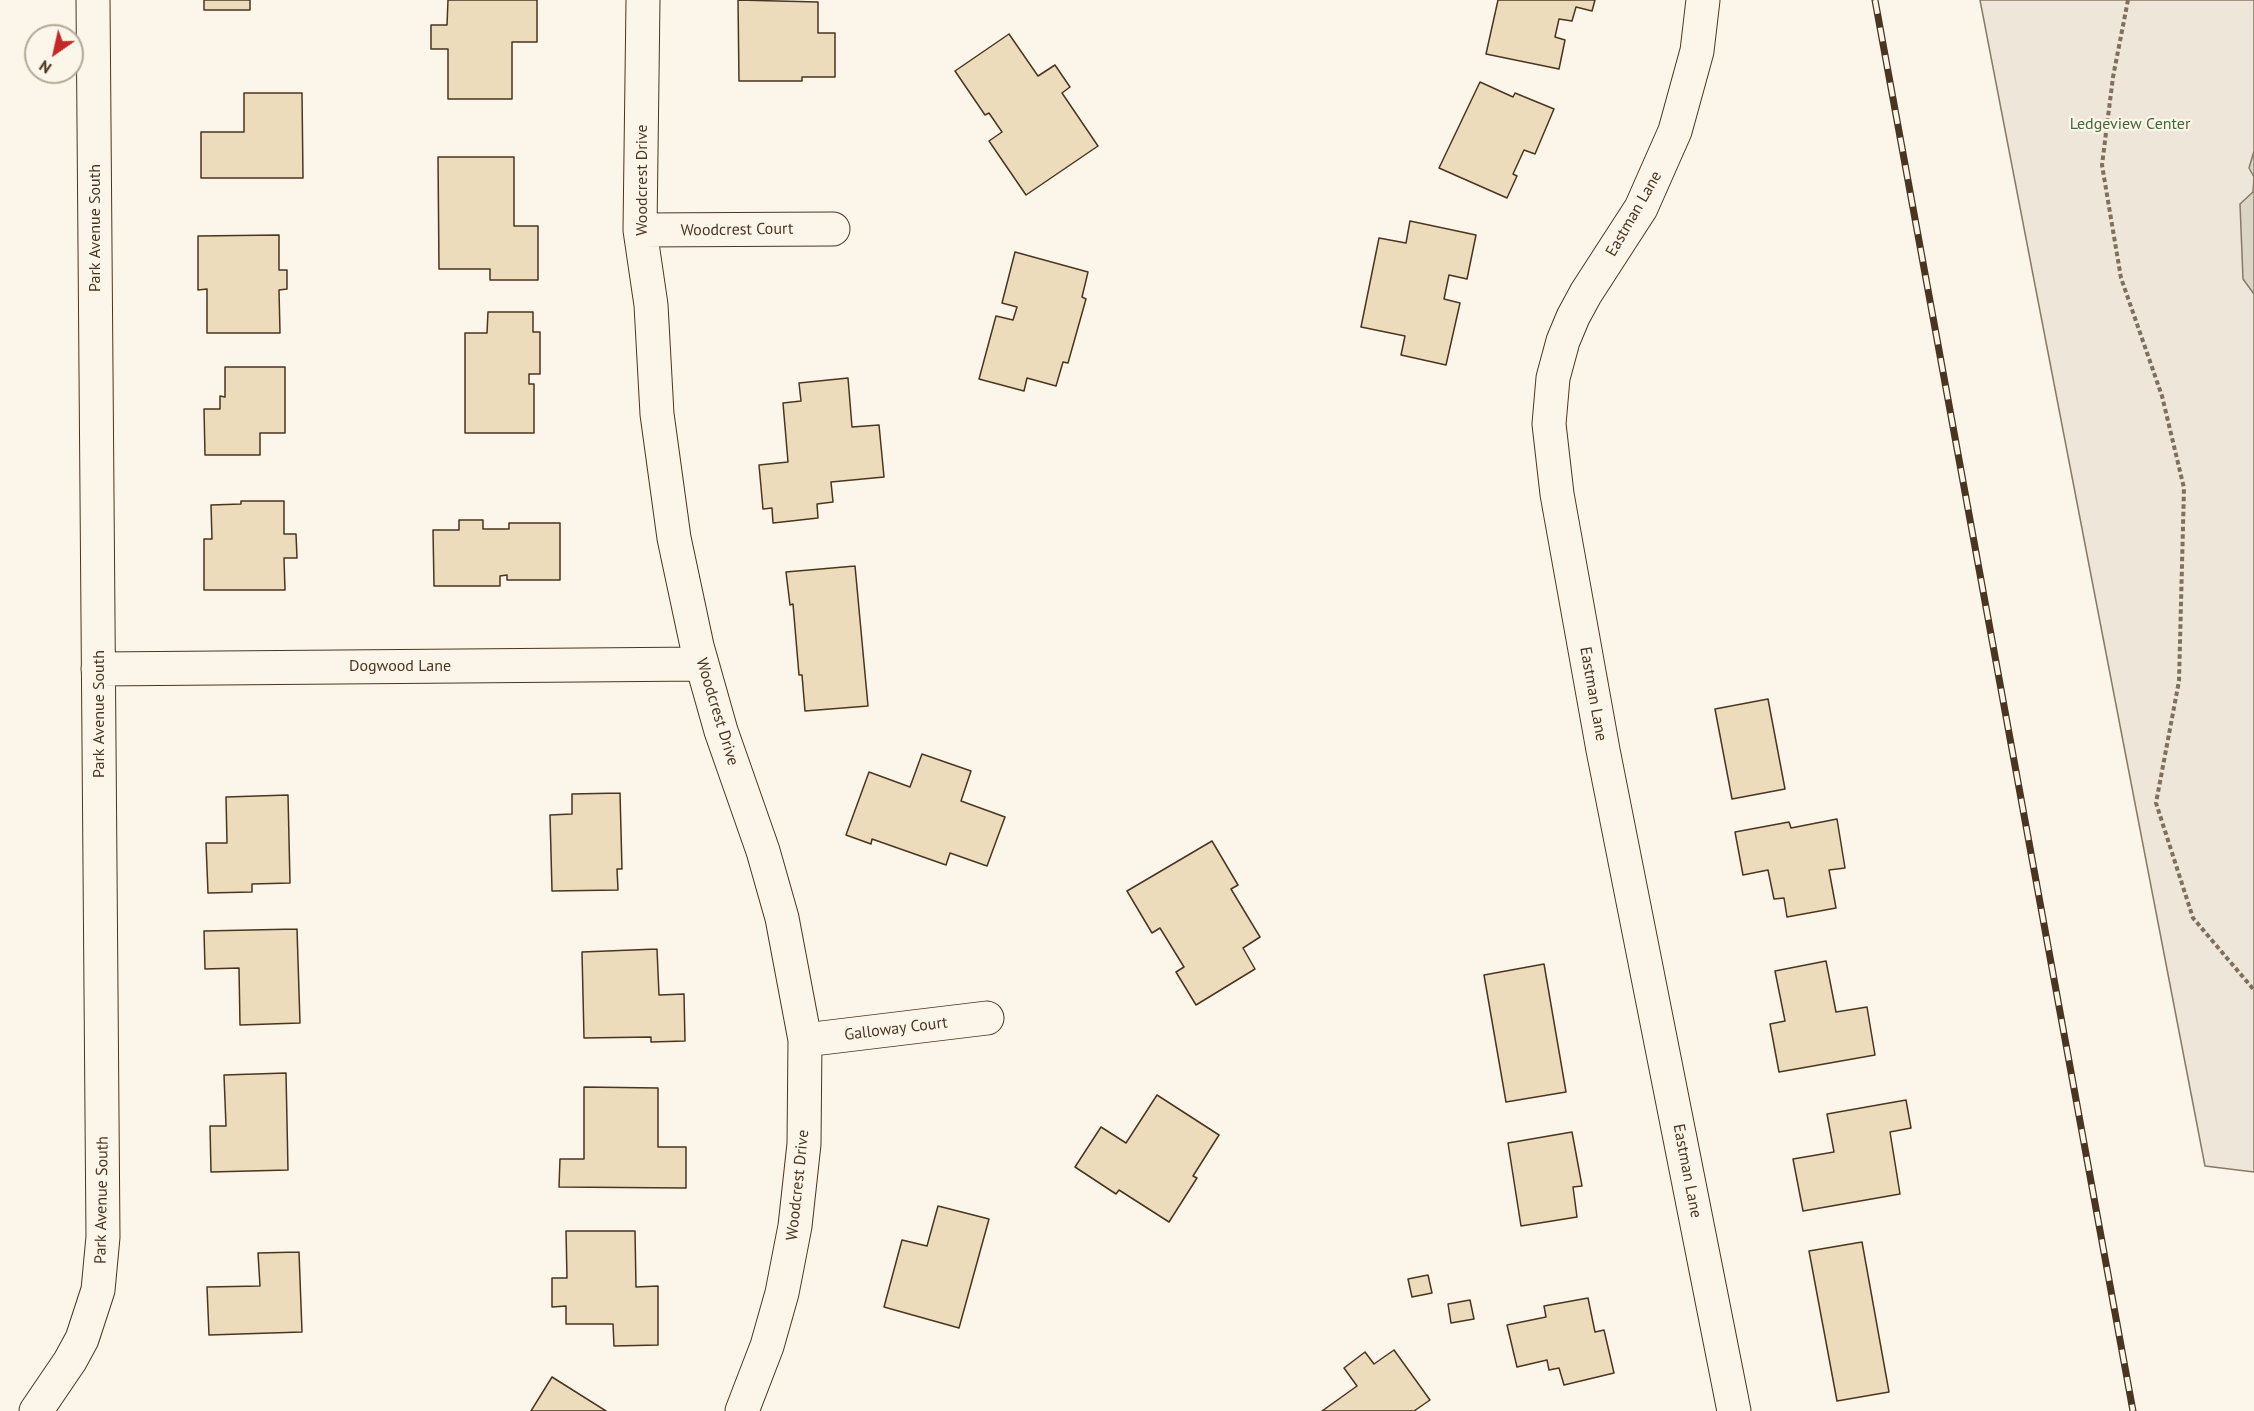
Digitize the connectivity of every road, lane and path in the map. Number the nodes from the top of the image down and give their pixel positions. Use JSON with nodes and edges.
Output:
{"nodes":[{"id":1,"x":93,"y":0,"type":"edge"},
{"id":2,"x":643,"y":0,"type":"edge"},
{"id":3,"x":1703,"y":0,"type":"edge"},
{"id":4,"x":2128,"y":0,"type":"edge"},
{"id":5,"x":833,"y":229,"type":"dead end"},
{"id":6,"x":640,"y":230,"type":"junction"},
{"id":7,"x":702,"y":664,"type":"junction"},
{"id":8,"x":98,"y":669,"type":"junction"},
{"id":9,"x":2254,"y":990,"type":"edge"},
{"id":10,"x":987,"y":1018,"type":"dead end"},
{"id":11,"x":805,"y":1040,"type":"junction"},
{"id":12,"x":36,"y":1411,"type":"edge"},
{"id":13,"x":742,"y":1411,"type":"edge"},
{"id":14,"x":1734,"y":1411,"type":"edge"}],
"edges":[{"from":1,"to":8,"type":"street","name":"Park Avenue South"},
{"from":2,"to":6,"type":"street","name":"Woodcrest Drive"},
{"from":3,"to":14,"type":"street","name":"Eastman Lane"},
{"from":4,"to":9,"type":"path"},
{"from":5,"to":6,"type":"street","name":"Woodcrest Court"},
{"from":6,"to":7,"type":"street","name":"Woodcrest Drive"},
{"from":7,"to":8,"type":"street","name":"Dogwood Lane"},
{"from":7,"to":11,"type":"street","name":"Woodcrest Drive"},
{"from":8,"to":12,"type":"street","name":"Park Avenue South"},
{"from":10,"to":11,"type":"street","name":"Galloway Court"},
{"from":11,"to":13,"type":"street","name":"Woodcrest Drive"}]}
